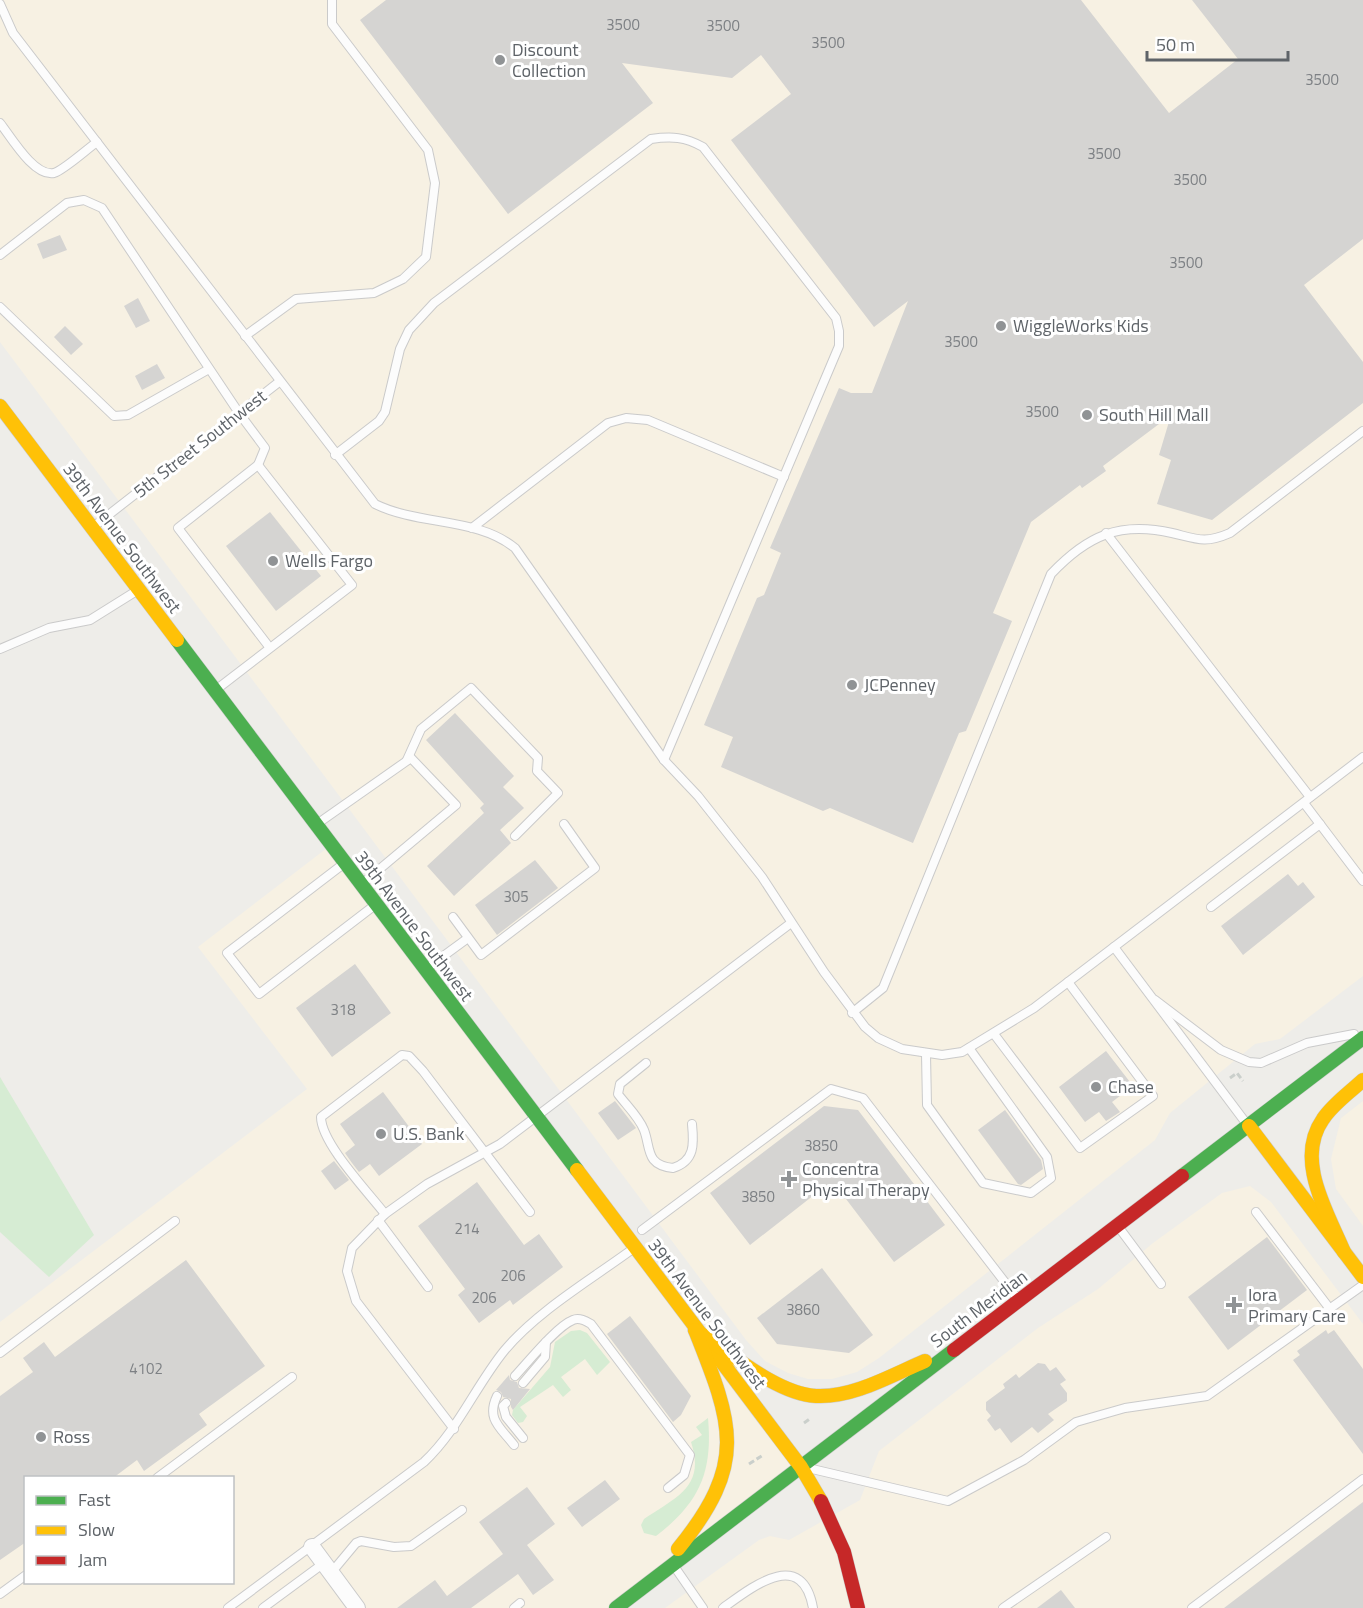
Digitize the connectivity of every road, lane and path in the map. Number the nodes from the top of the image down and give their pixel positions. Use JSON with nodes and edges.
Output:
{"nodes":[{"id":1,"x":332,"y":0,"type":"edge"},
{"id":2,"x":0,"y":4,"type":"edge"},
{"id":3,"x":0,"y":123,"type":"edge"},
{"id":4,"x":96,"y":142,"type":"junction"},
{"id":5,"x":0,"y":255,"type":"edge"},
{"id":6,"x":0,"y":307,"type":"edge"},
{"id":7,"x":245,"y":336,"type":"junction"},
{"id":8,"x":208,"y":369,"type":"junction"},
{"id":9,"x":279,"y":381,"type":"junction"},
{"id":10,"x":0,"y":406,"type":"edge"},
{"id":11,"x":239,"y":413,"type":"junction"},
{"id":12,"x":1363,"y":431,"type":"edge"},
{"id":13,"x":335,"y":455,"type":"junction"},
{"id":14,"x":258,"y":465,"type":"junction"},
{"id":15,"x":784,"y":477,"type":"junction"},
{"id":16,"x":92,"y":528,"type":"junction"},
{"id":17,"x":472,"y":528,"type":"junction"},
{"id":18,"x":1106,"y":533,"type":"junction"},
{"id":19,"x":138,"y":590,"type":"junction"},
{"id":20,"x":270,"y":648,"type":"junction"},
{"id":21,"x":0,"y":649,"type":"edge"},
{"id":22,"x":214,"y":691,"type":"junction"},
{"id":23,"x":1363,"y":757,"type":"edge"},
{"id":24,"x":407,"y":760,"type":"junction"},
{"id":25,"x":664,"y":760,"type":"junction"},
{"id":26,"x":1307,"y":800,"type":"junction"},
{"id":27,"x":564,"y":824,"type":"dead end"},
{"id":28,"x":1320,"y":824,"type":"junction"},
{"id":29,"x":316,"y":825,"type":"junction"},
{"id":30,"x":515,"y":836,"type":"dead end"},
{"id":31,"x":344,"y":864,"type":"junction"},
{"id":32,"x":1363,"y":881,"type":"edge"},
{"id":33,"x":361,"y":885,"type":"junction"},
{"id":34,"x":375,"y":905,"type":"junction"},
{"id":35,"x":1211,"y":907,"type":"dead end"},
{"id":36,"x":453,"y":917,"type":"dead end"},
{"id":37,"x":791,"y":923,"type":"junction"},
{"id":38,"x":468,"y":938,"type":"junction"},
{"id":39,"x":1114,"y":947,"type":"junction"},
{"id":40,"x":425,"y":970,"type":"junction"},
{"id":41,"x":1068,"y":982,"type":"junction"},
{"id":42,"x":1155,"y":1000,"type":"junction"},
{"id":43,"x":852,"y":1013,"type":"junction"},
{"id":44,"x":1363,"y":1033,"type":"edge"},
{"id":45,"x":994,"y":1034,"type":"junction"},
{"id":46,"x":1363,"y":1038,"type":"edge"},
{"id":47,"x":969,"y":1048,"type":"junction"},
{"id":48,"x":926,"y":1054,"type":"junction"},
{"id":49,"x":646,"y":1063,"type":"dead end"},
{"id":50,"x":1230,"y":1078,"type":"dead end"},
{"id":51,"x":1363,"y":1080,"type":"edge"},
{"id":52,"x":1243,"y":1081,"type":"dead end"},
{"id":53,"x":536,"y":1118,"type":"junction"},
{"id":54,"x":692,"y":1124,"type":"dead end"},
{"id":55,"x":1249,"y":1126,"type":"junction"},
{"id":56,"x":485,"y":1152,"type":"junction"},
{"id":57,"x":530,"y":1212,"type":"dead end"},
{"id":58,"x":1256,"y":1212,"type":"dead end"},
{"id":59,"x":385,"y":1214,"type":"junction"},
{"id":60,"x":378,"y":1220,"type":"junction"},
{"id":61,"x":176,"y":1221,"type":"dead end"},
{"id":62,"x":1118,"y":1226,"type":"junction"},
{"id":63,"x":642,"y":1230,"type":"dead end"},
{"id":64,"x":634,"y":1248,"type":"junction"},
{"id":65,"x":1353,"y":1257,"type":"edge"},
{"id":66,"x":1363,"y":1277,"type":"edge"},
{"id":67,"x":1161,"y":1284,"type":"dead end"},
{"id":68,"x":1363,"y":1285,"type":"edge"},
{"id":69,"x":428,"y":1287,"type":"dead end"},
{"id":70,"x":1019,"y":1301,"type":"junction"},
{"id":71,"x":1330,"y":1309,"type":"junction"},
{"id":72,"x":696,"y":1329,"type":"junction"},
{"id":73,"x":546,"y":1342,"type":"junction"},
{"id":74,"x":959,"y":1347,"type":"junction"},
{"id":75,"x":0,"y":1353,"type":"edge"},
{"id":76,"x":515,"y":1376,"type":"dead end"},
{"id":77,"x":292,"y":1377,"type":"dead end"},
{"id":78,"x":523,"y":1383,"type":"dead end"},
{"id":79,"x":497,"y":1396,"type":"dead end"},
{"id":80,"x":506,"y":1403,"type":"dead end"},
{"id":81,"x":454,"y":1429,"type":"junction"},
{"id":82,"x":523,"y":1438,"type":"dead end"},
{"id":83,"x":514,"y":1444,"type":"dead end"},
{"id":84,"x":801,"y":1467,"type":"junction"},
{"id":85,"x":160,"y":1476,"type":"edge"},
{"id":86,"x":1363,"y":1479,"type":"edge"},
{"id":87,"x":668,"y":1488,"type":"dead end"},
{"id":88,"x":462,"y":1510,"type":"dead end"},
{"id":89,"x":1106,"y":1537,"type":"dead end"},
{"id":90,"x":312,"y":1546,"type":"junction"},
{"id":91,"x":673,"y":1565,"type":"junction"},
{"id":92,"x":327,"y":1568,"type":"junction"},
{"id":93,"x":24,"y":1576,"type":"edge"},
{"id":94,"x":650,"y":1582,"type":"junction"},
{"id":95,"x":0,"y":1594,"type":"edge"},
{"id":96,"x":228,"y":1608,"type":"edge"},
{"id":97,"x":263,"y":1608,"type":"edge"},
{"id":98,"x":357,"y":1608,"type":"edge"},
{"id":99,"x":616,"y":1608,"type":"edge"},
{"id":100,"x":703,"y":1608,"type":"edge"},
{"id":101,"x":723,"y":1608,"type":"edge"},
{"id":102,"x":813,"y":1608,"type":"edge"},
{"id":103,"x":858,"y":1608,"type":"edge"},
{"id":104,"x":1003,"y":1608,"type":"edge"},
{"id":105,"x":1192,"y":1608,"type":"edge"}],
"edges":[{"from":1,"to":7,"type":"lane"},
{"from":2,"to":4,"type":"lane"},
{"from":3,"to":4,"type":"lane"},
{"from":4,"to":7,"type":"lane"},
{"from":5,"to":8,"type":"lane"},
{"from":6,"to":8,"type":"lane"},
{"from":7,"to":9,"type":"lane"},
{"from":8,"to":11,"type":"lane"},
{"from":9,"to":11,"type":"lane","name":"5th Street Southwest"},
{"from":9,"to":13,"type":"lane"},
{"from":10,"to":16,"type":"main road","name":"39th Avenue Southwest"},
{"from":11,"to":14,"type":"lane"},
{"from":11,"to":16,"type":"lane","name":"5th Street Southwest"},
{"from":12,"to":18,"type":"lane"},
{"from":13,"to":15,"type":"lane"},
{"from":13,"to":17,"type":"lane"},
{"from":14,"to":20,"type":"lane"},
{"from":14,"to":20,"type":"lane"},
{"from":15,"to":17,"type":"lane"},
{"from":15,"to":25,"type":"lane"},
{"from":16,"to":19,"type":"main road","name":"39th Avenue Southwest"},
{"from":17,"to":25,"type":"lane"},
{"from":18,"to":26,"type":"lane"},
{"from":18,"to":43,"type":"lane"},
{"from":19,"to":21,"type":"lane"},
{"from":19,"to":22,"type":"main road","name":"39th Avenue Southwest"},
{"from":20,"to":22,"type":"lane"},
{"from":22,"to":29,"type":"main road","name":"39th Avenue Southwest"},
{"from":23,"to":26,"type":"lane"},
{"from":24,"to":29,"type":"lane"},
{"from":24,"to":30,"type":"lane"},
{"from":24,"to":33,"type":"lane"},
{"from":25,"to":37,"type":"lane"},
{"from":26,"to":28,"type":"lane"},
{"from":26,"to":39,"type":"lane"},
{"from":27,"to":38,"type":"lane"},
{"from":28,"to":32,"type":"lane"},
{"from":28,"to":35,"type":"lane"},
{"from":29,"to":31,"type":"main road","name":"39th Avenue Southwest"},
{"from":31,"to":33,"type":"main road","name":"39th Avenue Southwest"},
{"from":31,"to":34,"type":"lane"},
{"from":33,"to":34,"type":"main road","name":"39th Avenue Southwest"},
{"from":34,"to":40,"type":"main road","name":"39th Avenue Southwest"},
{"from":36,"to":38,"type":"lane"},
{"from":37,"to":43,"type":"lane"},
{"from":37,"to":53,"type":"lane"},
{"from":38,"to":40,"type":"lane"},
{"from":39,"to":41,"type":"lane"},
{"from":39,"to":42,"type":"lane"},
{"from":40,"to":53,"type":"main road","name":"39th Avenue Southwest"},
{"from":41,"to":45,"type":"lane"},
{"from":41,"to":45,"type":"lane"},
{"from":42,"to":44,"type":"lane"},
{"from":42,"to":55,"type":"lane"},
{"from":43,"to":48,"type":"lane"},
{"from":45,"to":47,"type":"lane"},
{"from":46,"to":55,"type":"main road","name":"South Meridian"},
{"from":47,"to":48,"type":"lane"},
{"from":47,"to":48,"type":"lane"},
{"from":49,"to":54,"type":"lane"},
{"from":50,"to":52,"type":"path"},
{"from":51,"to":65,"type":"main road"},
{"from":53,"to":56,"type":"lane"},
{"from":53,"to":64,"type":"main road","name":"39th Avenue Southwest"},
{"from":55,"to":62,"type":"main road","name":"South Meridian"},
{"from":55,"to":65,"type":"main road"},
{"from":56,"to":57,"type":"lane"},
{"from":56,"to":59,"type":"lane"},
{"from":56,"to":59,"type":"lane"},
{"from":58,"to":71,"type":"lane"},
{"from":59,"to":60,"type":"lane"},
{"from":60,"to":69,"type":"lane"},
{"from":60,"to":81,"type":"lane"},
{"from":61,"to":75,"type":"lane"},
{"from":62,"to":67,"type":"lane"},
{"from":62,"to":70,"type":"main road","name":"South Meridian"},
{"from":63,"to":70,"type":"lane"},
{"from":64,"to":72,"type":"main road","name":"39th Avenue Southwest"},
{"from":64,"to":81,"type":"lane"},
{"from":65,"to":66,"type":"main road"},
{"from":68,"to":71,"type":"lane"},
{"from":70,"to":74,"type":"main road","name":"South Meridian"},
{"from":71,"to":84,"type":"lane"},
{"from":72,"to":74,"type":"main road"},
{"from":72,"to":84,"type":"main road","name":"39th Avenue Southwest"},
{"from":72,"to":94,"type":"main road"},
{"from":73,"to":76,"type":"lane"},
{"from":73,"to":78,"type":"lane"},
{"from":73,"to":87,"type":"lane"},
{"from":74,"to":84,"type":"main road","name":"South Meridian"},
{"from":77,"to":85,"type":"lane"},
{"from":79,"to":83,"type":"lane"},
{"from":80,"to":82,"type":"lane"},
{"from":81,"to":90,"type":"lane"},
{"from":84,"to":91,"type":"main road","name":"South Meridian"},
{"from":84,"to":103,"type":"main road","name":"39th Avenue Southwest"},
{"from":86,"to":105,"type":"lane"},
{"from":88,"to":92,"type":"lane"},
{"from":89,"to":104,"type":"lane"},
{"from":90,"to":92,"type":"street"},
{"from":90,"to":96,"type":"lane"},
{"from":91,"to":94,"type":"main road","name":"South Meridian"},
{"from":91,"to":100,"type":"lane"},
{"from":92,"to":97,"type":"lane"},
{"from":92,"to":98,"type":"street"},
{"from":93,"to":95,"type":"lane"},
{"from":94,"to":99,"type":"main road","name":"South Meridian"},
{"from":101,"to":102,"type":"lane"}]}
